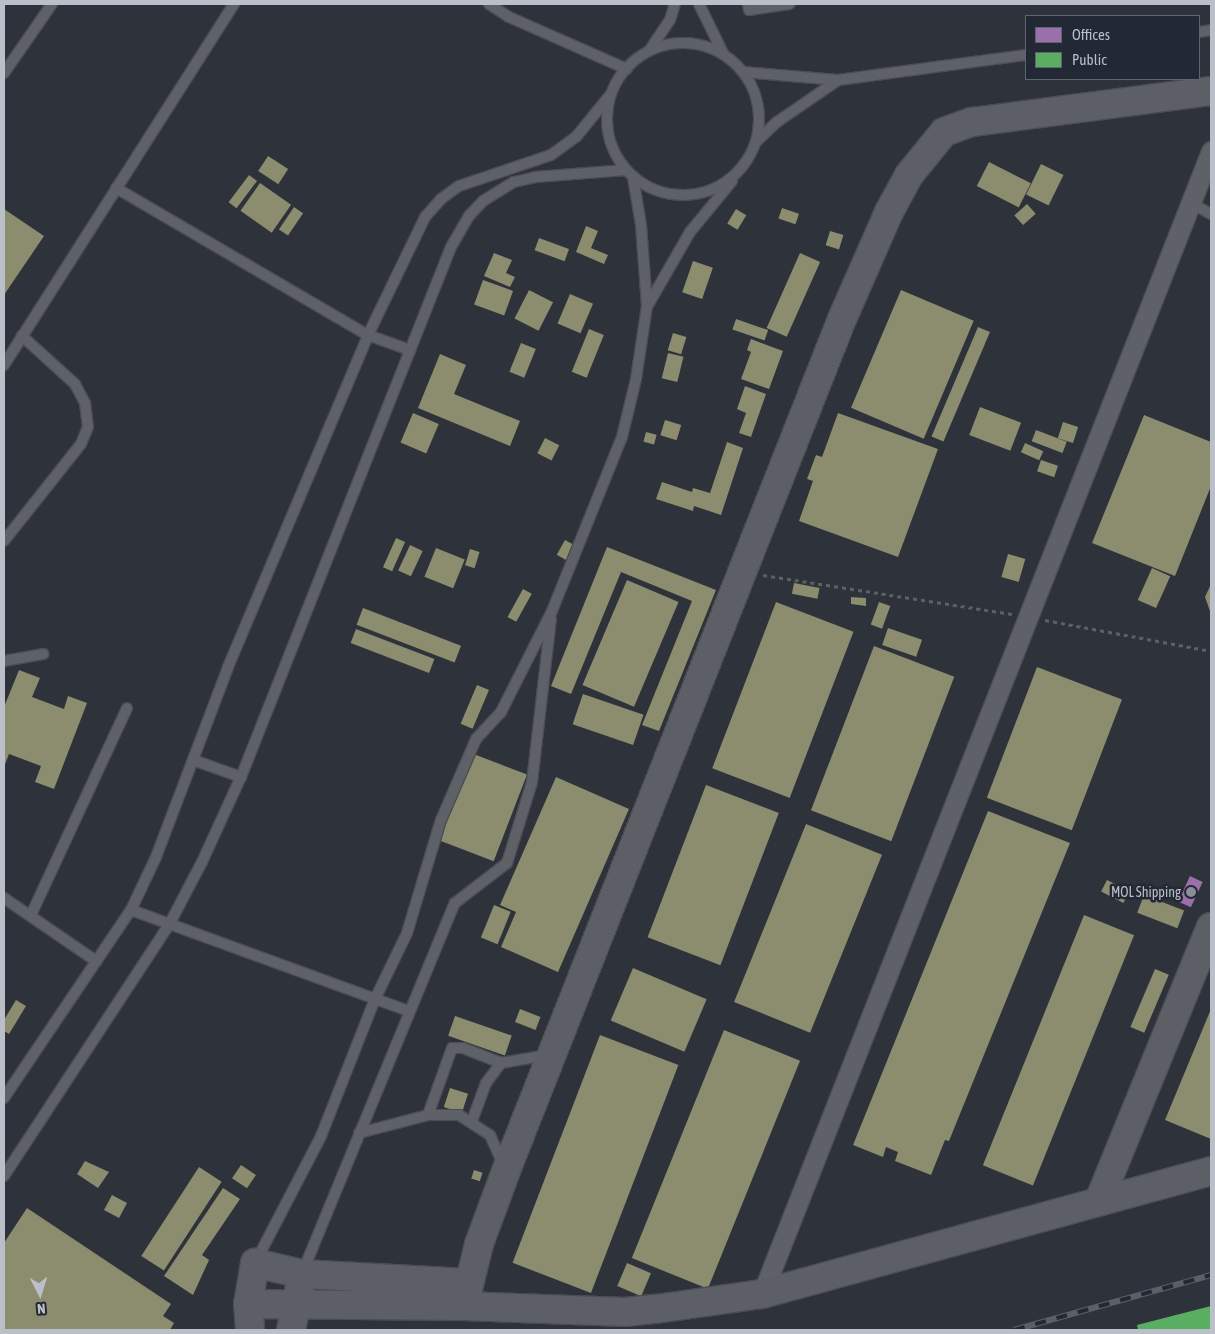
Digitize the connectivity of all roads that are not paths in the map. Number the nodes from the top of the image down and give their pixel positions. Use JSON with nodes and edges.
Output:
{"nodes":[{"id":1,"x":52,"y":4,"type":"edge"},
{"id":2,"x":234,"y":4,"type":"edge"},
{"id":3,"x":488,"y":4,"type":"edge"},
{"id":4,"x":674,"y":4,"type":"edge"},
{"id":5,"x":699,"y":4,"type":"edge"},
{"id":6,"x":748,"y":4,"type":"edge"},
{"id":7,"x":790,"y":4,"type":"edge"},
{"id":8,"x":649,"y":51,"type":"junction"},
{"id":9,"x":723,"y":54,"type":"junction"},
{"id":10,"x":1025,"y":55,"type":"edge"},
{"id":11,"x":626,"y":69,"type":"junction"},
{"id":12,"x":743,"y":72,"type":"junction"},
{"id":13,"x":4,"y":73,"type":"edge"},
{"id":14,"x":838,"y":80,"type":"junction"},
{"id":15,"x":1211,"y":91,"type":"edge"},
{"id":16,"x":611,"y":94,"type":"junction"},
{"id":17,"x":756,"y":142,"type":"junction"},
{"id":18,"x":1211,"y":151,"type":"edge"},
{"id":19,"x":740,"y":170,"type":"junction"},
{"id":20,"x":630,"y":173,"type":"junction"},
{"id":21,"x":116,"y":188,"type":"junction"},
{"id":22,"x":1191,"y":203,"type":"junction"},
{"id":23,"x":1211,"y":214,"type":"edge"},
{"id":24,"x":647,"y":306,"type":"junction"},
{"id":25,"x":368,"y":335,"type":"junction"},
{"id":26,"x":22,"y":336,"type":"junction"},
{"id":27,"x":410,"y":350,"type":"junction"},
{"id":28,"x":4,"y":365,"type":"edge"},
{"id":29,"x":4,"y":541,"type":"edge"},
{"id":30,"x":552,"y":611,"type":"junction"},
{"id":31,"x":43,"y":654,"type":"dead end"},
{"id":32,"x":4,"y":661,"type":"edge"},
{"id":33,"x":127,"y":708,"type":"dead end"},
{"id":34,"x":193,"y":760,"type":"junction"},
{"id":35,"x":241,"y":777,"type":"junction"},
{"id":36,"x":4,"y":898,"type":"edge"},
{"id":37,"x":131,"y":910,"type":"junction"},
{"id":38,"x":31,"y":915,"type":"junction"},
{"id":39,"x":170,"y":925,"type":"junction"},
{"id":40,"x":1211,"y":926,"type":"edge"},
{"id":41,"x":96,"y":961,"type":"junction"},
{"id":42,"x":376,"y":1000,"type":"junction"},
{"id":43,"x":408,"y":1011,"type":"junction"},
{"id":44,"x":552,"y":1054,"type":"junction"},
{"id":45,"x":501,"y":1063,"type":"junction"},
{"id":46,"x":4,"y":1098,"type":"edge"},
{"id":47,"x":428,"y":1115,"type":"junction"},
{"id":48,"x":472,"y":1121,"type":"junction"},
{"id":49,"x":359,"y":1133,"type":"junction"},
{"id":50,"x":506,"y":1171,"type":"junction"},
{"id":51,"x":1211,"y":1171,"type":"edge"},
{"id":52,"x":4,"y":1176,"type":"edge"},
{"id":53,"x":1099,"y":1201,"type":"junction"},
{"id":54,"x":255,"y":1264,"type":"junction"},
{"id":55,"x":302,"y":1274,"type":"junction"},
{"id":56,"x":762,"y":1294,"type":"junction"},
{"id":57,"x":466,"y":1295,"type":"junction"},
{"id":58,"x":298,"y":1304,"type":"junction"},
{"id":59,"x":249,"y":1317,"type":"edge"},
{"id":60,"x":291,"y":1330,"type":"edge"}],
"edges":[{"from":1,"to":13,"type":"lane"},
{"from":2,"to":21,"type":"lane"},
{"from":3,"to":11,"type":"lane"},
{"from":4,"to":8,"type":"lane"},
{"from":5,"to":9,"type":"lane"},
{"from":6,"to":7,"type":"lane"},
{"from":8,"to":9,"type":"lane"},
{"from":8,"to":11,"type":"lane"},
{"from":9,"to":12,"type":"lane"},
{"from":10,"to":14,"type":"lane"},
{"from":11,"to":16,"type":"lane"},
{"from":12,"to":14,"type":"lane"},
{"from":12,"to":17,"type":"lane"},
{"from":14,"to":17,"type":"lane"},
{"from":15,"to":44,"type":"main road"},
{"from":16,"to":20,"type":"lane"},
{"from":16,"to":25,"type":"lane"},
{"from":17,"to":19,"type":"lane"},
{"from":18,"to":22,"type":"street"},
{"from":19,"to":20,"type":"lane"},
{"from":19,"to":24,"type":"lane"},
{"from":20,"to":24,"type":"lane"},
{"from":20,"to":27,"type":"lane"},
{"from":21,"to":25,"type":"lane"},
{"from":21,"to":26,"type":"lane"},
{"from":22,"to":23,"type":"lane"},
{"from":22,"to":56,"type":"street"},
{"from":24,"to":30,"type":"lane"},
{"from":25,"to":27,"type":"lane"},
{"from":25,"to":34,"type":"lane"},
{"from":26,"to":28,"type":"lane"},
{"from":26,"to":29,"type":"lane"},
{"from":27,"to":35,"type":"lane"},
{"from":30,"to":42,"type":"lane"},
{"from":30,"to":43,"type":"lane"},
{"from":31,"to":32,"type":"lane"},
{"from":33,"to":38,"type":"lane"},
{"from":34,"to":35,"type":"lane"},
{"from":34,"to":37,"type":"lane"},
{"from":35,"to":39,"type":"lane"},
{"from":36,"to":38,"type":"lane"},
{"from":37,"to":39,"type":"lane"},
{"from":37,"to":41,"type":"lane"},
{"from":38,"to":41,"type":"lane"},
{"from":39,"to":42,"type":"lane"},
{"from":39,"to":52,"type":"lane"},
{"from":40,"to":53,"type":"main road"},
{"from":41,"to":46,"type":"lane"},
{"from":42,"to":43,"type":"lane"},
{"from":42,"to":54,"type":"lane"},
{"from":43,"to":49,"type":"lane"},
{"from":44,"to":45,"type":"lane"},
{"from":44,"to":50,"type":"main road"},
{"from":45,"to":47,"type":"lane"},
{"from":45,"to":48,"type":"lane"},
{"from":47,"to":48,"type":"lane"},
{"from":47,"to":49,"type":"lane"},
{"from":48,"to":50,"type":"lane"},
{"from":49,"to":55,"type":"lane"},
{"from":50,"to":57,"type":"main road"},
{"from":51,"to":53,"type":"main road"},
{"from":53,"to":56,"type":"main road"},
{"from":54,"to":55,"type":"main road"},
{"from":54,"to":59,"type":"main road"},
{"from":55,"to":57,"type":"main road"},
{"from":55,"to":58,"type":"main road"},
{"from":56,"to":57,"type":"main road"},
{"from":57,"to":58,"type":"main road"},
{"from":58,"to":59,"type":"main road"},
{"from":58,"to":60,"type":"main road"}]}
